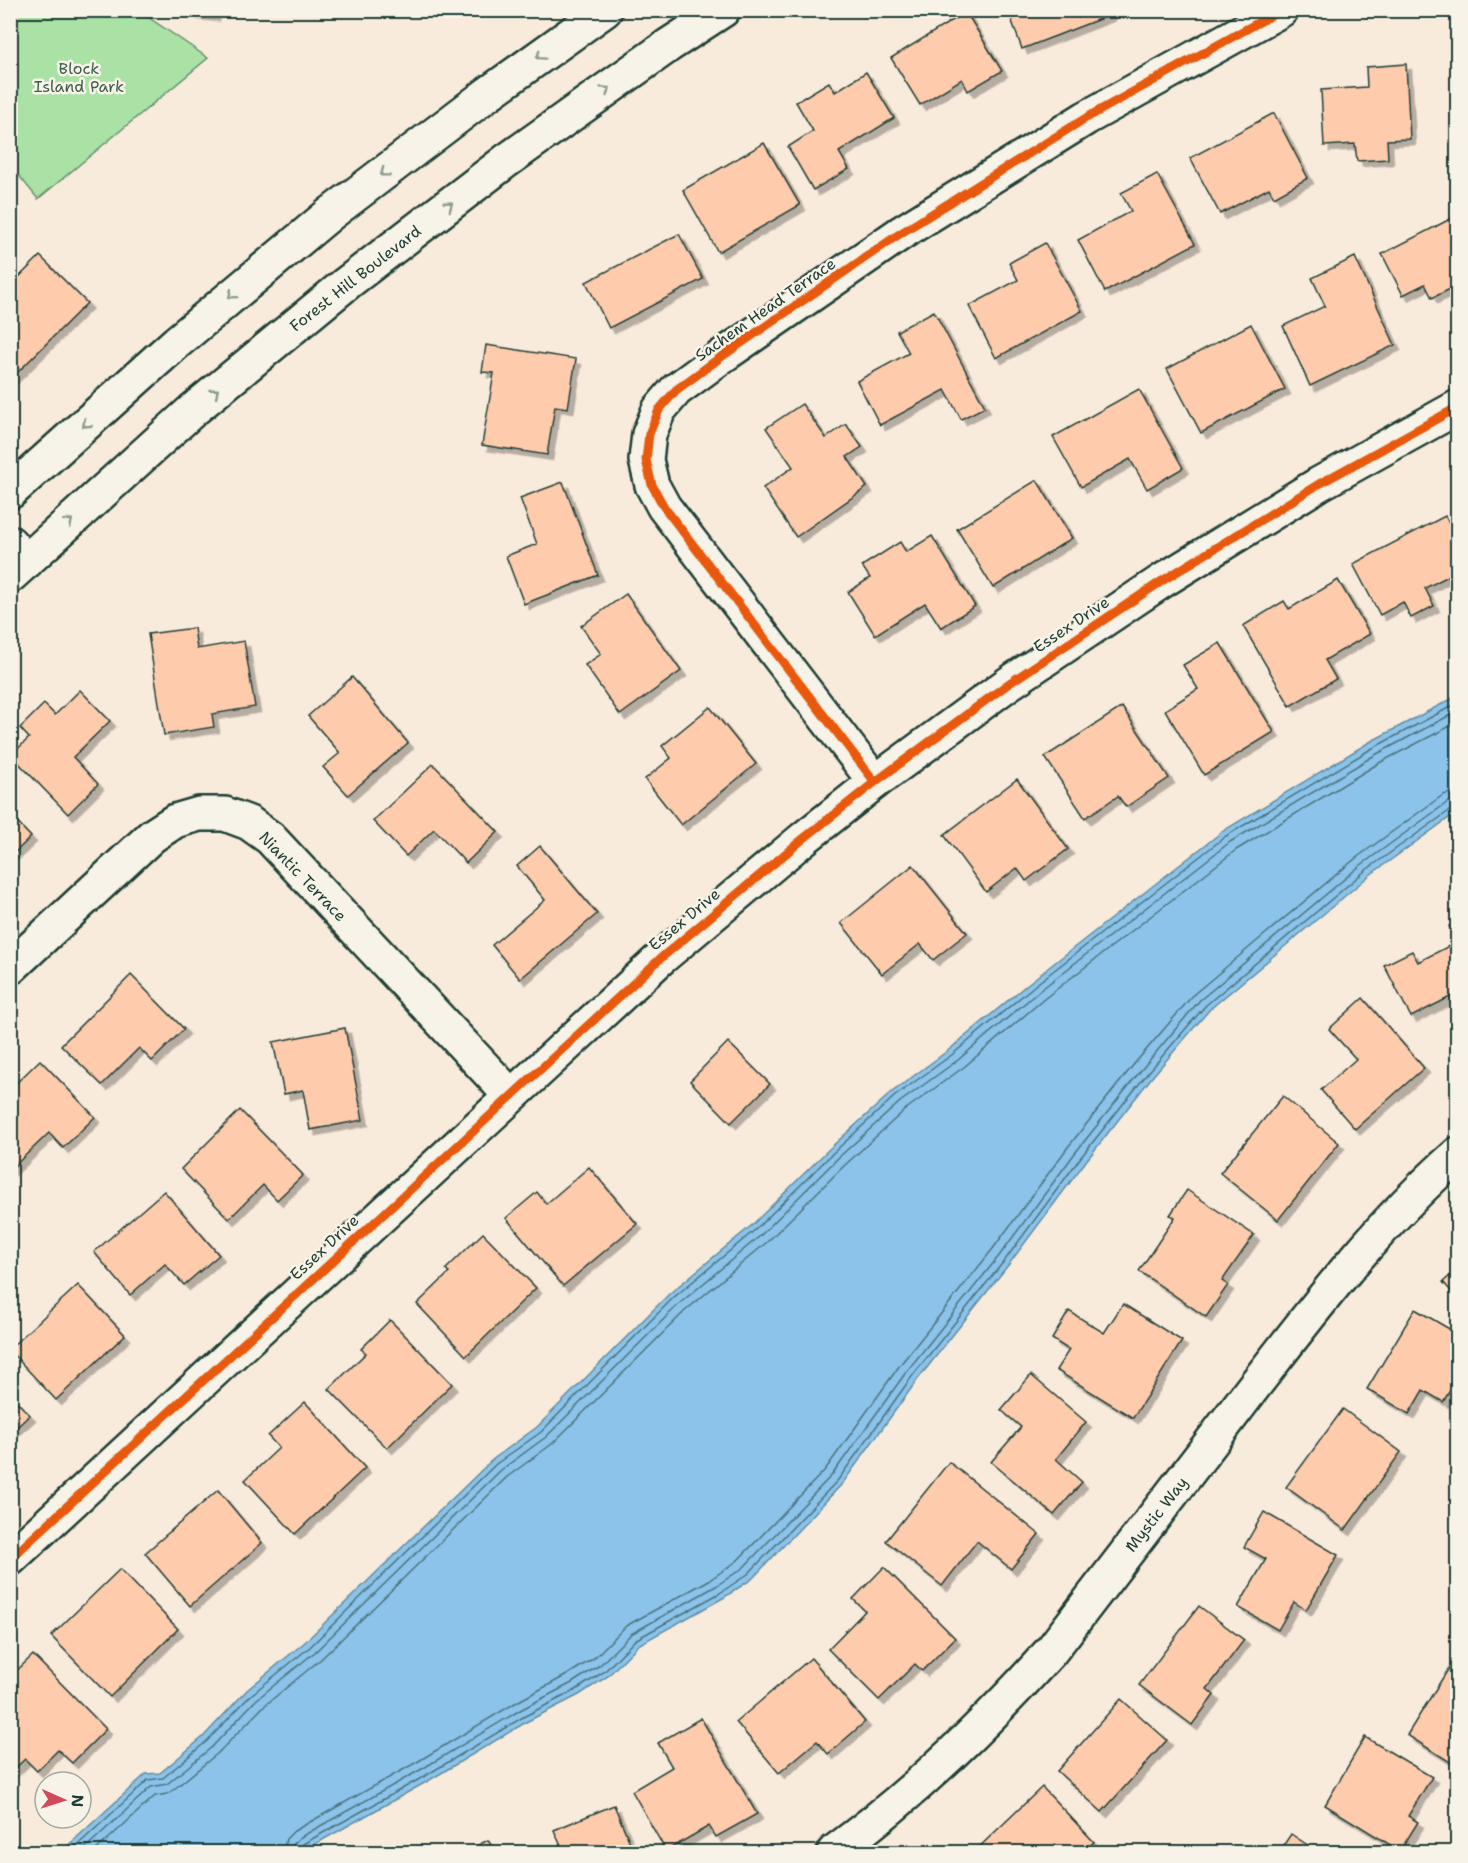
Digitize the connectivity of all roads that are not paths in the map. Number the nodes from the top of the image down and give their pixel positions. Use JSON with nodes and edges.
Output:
{"nodes":[{"id":1,"x":605,"y":10,"type":"edge"},
{"id":2,"x":723,"y":10,"type":"edge"},
{"id":3,"x":1281,"y":10,"type":"edge"},
{"id":4,"x":1458,"y":407,"type":"edge"},
{"id":5,"x":10,"y":492,"type":"edge"},
{"id":6,"x":16,"y":560,"type":"edge"},
{"id":7,"x":875,"y":782,"type":"junction"},
{"id":8,"x":10,"y":968,"type":"edge"},
{"id":9,"x":510,"y":1095,"type":"junction"},
{"id":10,"x":1458,"y":1154,"type":"edge"},
{"id":11,"x":10,"y":1559,"type":"edge"},
{"id":12,"x":834,"y":1852,"type":"edge"}],
"edges":[{"from":1,"to":5,"type":"street","one_way":true},
{"from":6,"to":2,"type":"street","name":"Forest Hill Boulevard","one_way":true},
{"from":3,"to":7,"type":"street","name":"Sachem Head Terrace"},
{"from":4,"to":7,"type":"street","name":"Essex Drive"},
{"from":7,"to":9,"type":"street","name":"Essex Drive"},
{"from":8,"to":9,"type":"street","name":"Niantic Terrace"},
{"from":9,"to":11,"type":"street","name":"Essex Drive"},
{"from":10,"to":12,"type":"street","name":"Mystic Way"}]}
